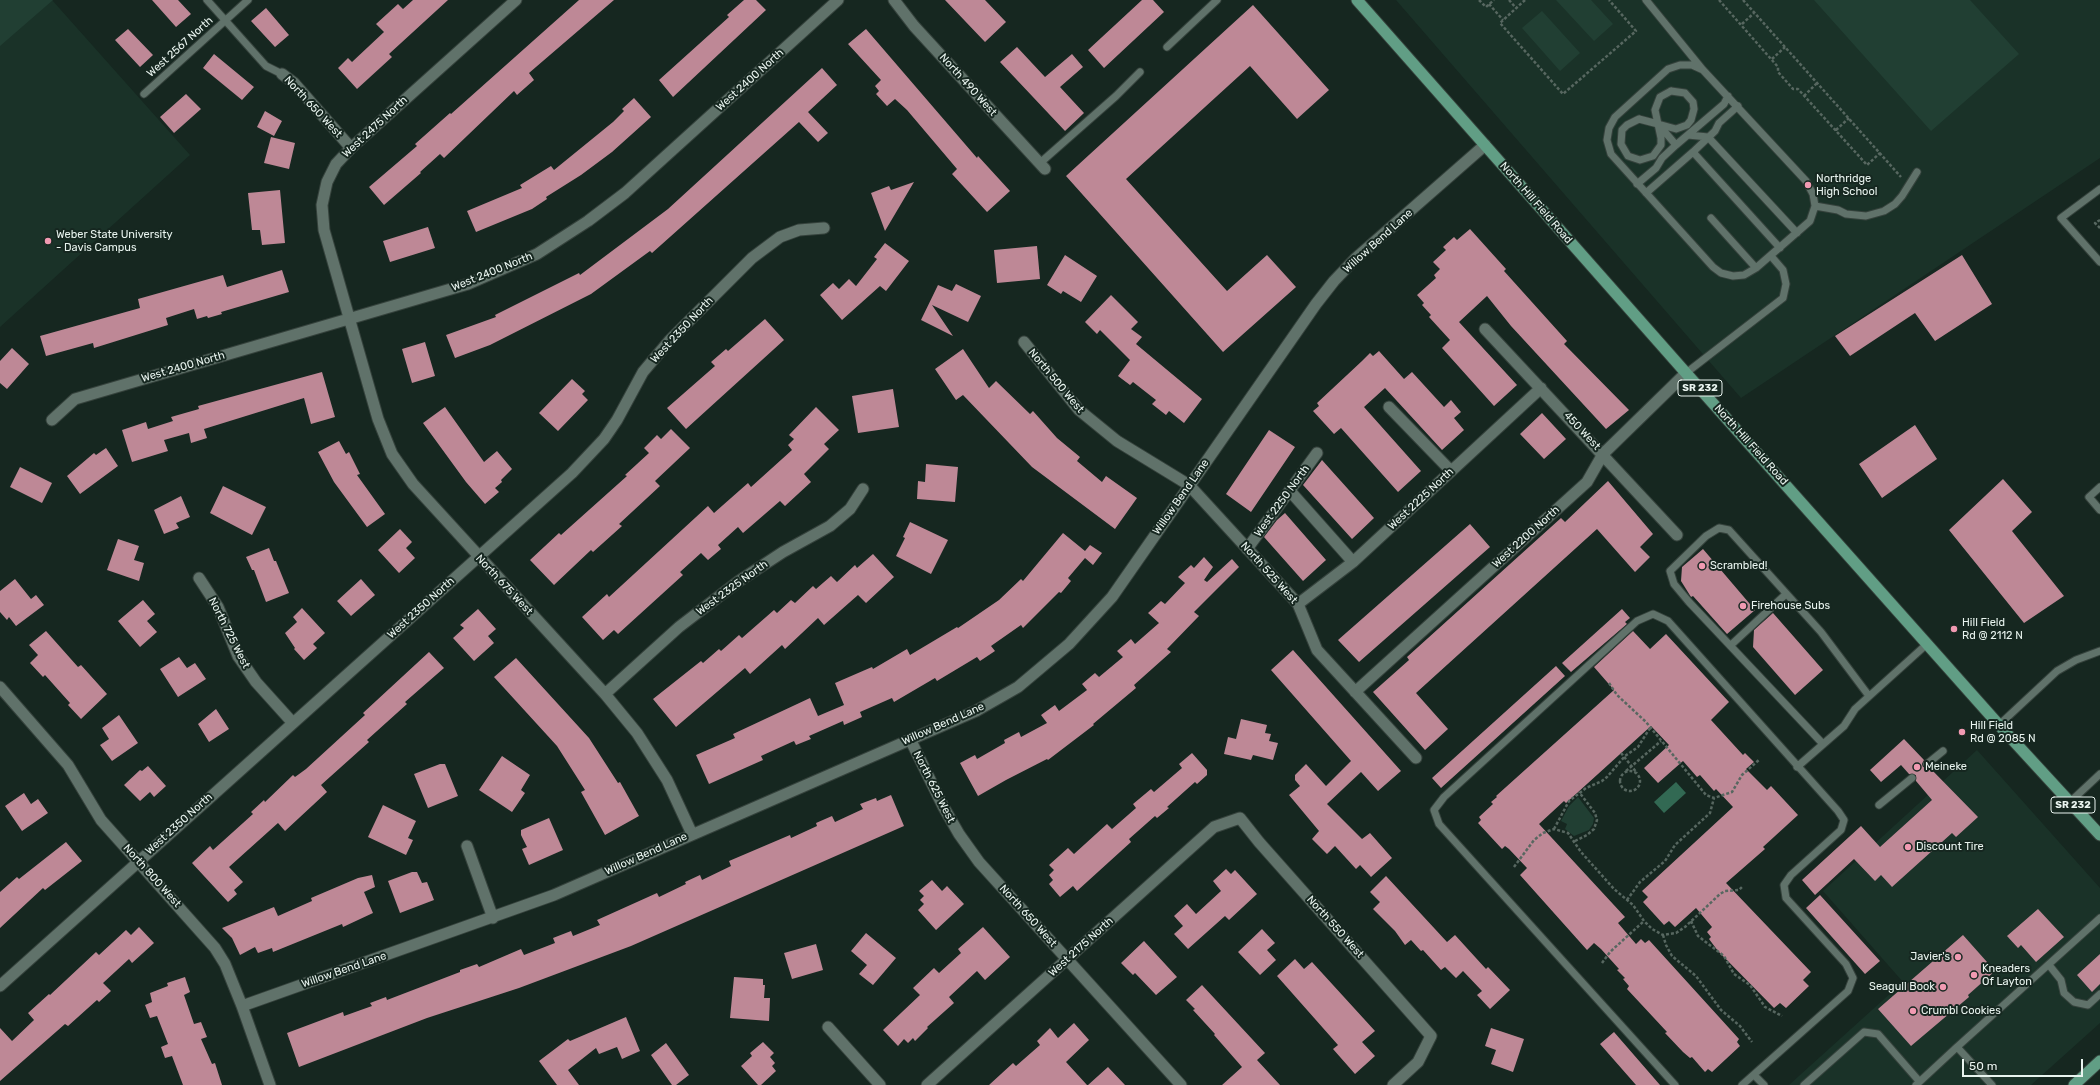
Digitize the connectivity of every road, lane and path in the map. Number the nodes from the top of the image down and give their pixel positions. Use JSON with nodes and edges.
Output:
{"nodes":[{"id":1,"x":207,"y":0,"type":"edge"},
{"id":2,"x":248,"y":0,"type":"edge"},
{"id":3,"x":516,"y":0,"type":"edge"},
{"id":4,"x":838,"y":0,"type":"edge"},
{"id":5,"x":894,"y":0,"type":"edge"},
{"id":6,"x":1217,"y":0,"type":"edge"},
{"id":7,"x":1357,"y":0,"type":"edge"},
{"id":8,"x":1479,"y":0,"type":"edge"},
{"id":9,"x":1494,"y":0,"type":"edge"},
{"id":10,"x":1509,"y":0,"type":"edge"},
{"id":11,"x":1525,"y":0,"type":"edge"},
{"id":12,"x":1609,"y":0,"type":"edge"},
{"id":13,"x":1646,"y":0,"type":"edge"},
{"id":14,"x":1719,"y":0,"type":"edge"},
{"id":15,"x":1743,"y":0,"type":"edge"},
{"id":16,"x":1489,"y":4,"type":"junction"},
{"id":17,"x":1516,"y":8,"type":"junction"},
{"id":18,"x":1754,"y":13,"type":"junction"},
{"id":19,"x":226,"y":20,"type":"junction"},
{"id":20,"x":1503,"y":20,"type":"junction"},
{"id":21,"x":1742,"y":24,"type":"dead end"},
{"id":22,"x":1167,"y":47,"type":"dead end"},
{"id":23,"x":1785,"y":47,"type":"junction"},
{"id":24,"x":1772,"y":59,"type":"junction"},
{"id":25,"x":1703,"y":70,"type":"junction"},
{"id":26,"x":1140,"y":72,"type":"dead end"},
{"id":27,"x":282,"y":74,"type":"joint"},
{"id":28,"x":1817,"y":83,"type":"junction"},
{"id":29,"x":144,"y":94,"type":"dead end"},
{"id":30,"x":1728,"y":96,"type":"junction"},
{"id":31,"x":1804,"y":96,"type":"junction"},
{"id":32,"x":1738,"y":106,"type":"junction"},
{"id":33,"x":1849,"y":118,"type":"junction"},
{"id":34,"x":1658,"y":124,"type":"junction"},
{"id":35,"x":1836,"y":130,"type":"junction"},
{"id":36,"x":1688,"y":135,"type":"junction"},
{"id":37,"x":1708,"y":137,"type":"junction"},
{"id":38,"x":1485,"y":145,"type":"junction"},
{"id":39,"x":1676,"y":145,"type":"junction"},
{"id":40,"x":351,"y":148,"type":"junction"},
{"id":41,"x":1693,"y":152,"type":"junction"},
{"id":42,"x":1880,"y":153,"type":"junction"},
{"id":43,"x":1042,"y":166,"type":"joint"},
{"id":44,"x":1917,"y":172,"type":"dead end"},
{"id":45,"x":1637,"y":184,"type":"junction"},
{"id":46,"x":1910,"y":186,"type":"junction"},
{"id":47,"x":2100,"y":189,"type":"edge"},
{"id":48,"x":1646,"y":193,"type":"junction"},
{"id":49,"x":1815,"y":206,"type":"junction"},
{"id":50,"x":1711,"y":218,"type":"dead end"},
{"id":51,"x":2100,"y":220,"type":"edge"},
{"id":52,"x":824,"y":228,"type":"dead end"},
{"id":53,"x":2100,"y":228,"type":"edge"},
{"id":54,"x":1797,"y":233,"type":"junction"},
{"id":55,"x":1780,"y":248,"type":"junction"},
{"id":56,"x":1772,"y":256,"type":"junction"},
{"id":57,"x":2100,"y":262,"type":"edge"},
{"id":58,"x":1756,"y":268,"type":"junction"},
{"id":59,"x":350,"y":318,"type":"junction"},
{"id":60,"x":1485,"y":329,"type":"dead end"},
{"id":61,"x":1024,"y":342,"type":"dead end"},
{"id":62,"x":1686,"y":373,"type":"junction"},
{"id":63,"x":1541,"y":388,"type":"junction"},
{"id":64,"x":1389,"y":408,"type":"dead end"},
{"id":65,"x":52,"y":420,"type":"dead end"},
{"id":66,"x":1317,"y":453,"type":"dead end"},
{"id":67,"x":1603,"y":454,"type":"junction"},
{"id":68,"x":1451,"y":471,"type":"junction"},
{"id":69,"x":1189,"y":485,"type":"junction"},
{"id":70,"x":2100,"y":487,"type":"edge"},
{"id":71,"x":863,"y":489,"type":"dead end"},
{"id":72,"x":1290,"y":491,"type":"junction"},
{"id":73,"x":2100,"y":510,"type":"edge"},
{"id":74,"x":1677,"y":535,"type":"dead end"},
{"id":75,"x":1247,"y":549,"type":"junction"},
{"id":76,"x":478,"y":556,"type":"junction"},
{"id":77,"x":1353,"y":562,"type":"junction"},
{"id":78,"x":199,"y":578,"type":"dead end"},
{"id":79,"x":1786,"y":594,"type":"junction"},
{"id":80,"x":1298,"y":604,"type":"junction"},
{"id":81,"x":1927,"y":644,"type":"junction"},
{"id":82,"x":1731,"y":645,"type":"junction"},
{"id":83,"x":2100,"y":651,"type":"edge"},
{"id":84,"x":1609,"y":683,"type":"dead end"},
{"id":85,"x":0,"y":687,"type":"edge"},
{"id":86,"x":1355,"y":692,"type":"junction"},
{"id":87,"x":605,"y":694,"type":"junction"},
{"id":88,"x":1869,"y":696,"type":"junction"},
{"id":89,"x":292,"y":722,"type":"junction"},
{"id":90,"x":1999,"y":725,"type":"junction"},
{"id":91,"x":1650,"y":728,"type":"junction"},
{"id":92,"x":910,"y":739,"type":"junction"},
{"id":93,"x":1661,"y":741,"type":"junction"},
{"id":94,"x":1824,"y":744,"type":"junction"},
{"id":95,"x":1943,"y":751,"type":"dead end"},
{"id":96,"x":1621,"y":753,"type":"dead end"},
{"id":97,"x":1624,"y":756,"type":"junction"},
{"id":98,"x":1416,"y":758,"type":"dead end"},
{"id":99,"x":1760,"y":759,"type":"dead end"},
{"id":100,"x":1927,"y":764,"type":"dead end"},
{"id":101,"x":1633,"y":765,"type":"junction"},
{"id":102,"x":1797,"y":767,"type":"junction"},
{"id":103,"x":1625,"y":772,"type":"junction"},
{"id":104,"x":2100,"y":774,"type":"edge"},
{"id":105,"x":1639,"y":776,"type":"junction"},
{"id":106,"x":1912,"y":778,"type":"dead end"},
{"id":107,"x":1579,"y":792,"type":"junction"},
{"id":108,"x":1714,"y":798,"type":"junction"},
{"id":109,"x":2070,"y":802,"type":"junction"},
{"id":110,"x":1879,"y":805,"type":"dead end"},
{"id":111,"x":1240,"y":818,"type":"joint"},
{"id":112,"x":1554,"y":829,"type":"junction"},
{"id":113,"x":692,"y":834,"type":"junction"},
{"id":114,"x":959,"y":834,"type":"joint"},
{"id":115,"x":2100,"y":835,"type":"edge"},
{"id":116,"x":1575,"y":841,"type":"junction"},
{"id":117,"x":467,"y":846,"type":"dead end"},
{"id":118,"x":137,"y":861,"type":"junction"},
{"id":119,"x":1514,"y":867,"type":"dead end"},
{"id":120,"x":1744,"y":886,"type":"dead end"},
{"id":121,"x":1627,"y":900,"type":"junction"},
{"id":122,"x":492,"y":918,"type":"junction"},
{"id":123,"x":2100,"y":918,"type":"edge"},
{"id":124,"x":1644,"y":921,"type":"junction"},
{"id":125,"x":1691,"y":921,"type":"junction"},
{"id":126,"x":2092,"y":925,"type":"junction"},
{"id":127,"x":2100,"y":929,"type":"edge"},
{"id":128,"x":1663,"y":935,"type":"junction"},
{"id":129,"x":1067,"y":960,"type":"junction"},
{"id":130,"x":1602,"y":963,"type":"dead end"},
{"id":131,"x":2049,"y":965,"type":"junction"},
{"id":132,"x":0,"y":986,"type":"edge"},
{"id":133,"x":2100,"y":994,"type":"edge"},
{"id":134,"x":242,"y":1006,"type":"junction"},
{"id":135,"x":1782,"y":1016,"type":"dead end"},
{"id":136,"x":828,"y":1027,"type":"dead end"},
{"id":137,"x":1752,"y":1042,"type":"dead end"},
{"id":138,"x":1957,"y":1047,"type":"junction"},
{"id":139,"x":2100,"y":1061,"type":"edge"},
{"id":140,"x":1754,"y":1075,"type":"junction"},
{"id":141,"x":1918,"y":1083,"type":"edge"},
{"id":142,"x":270,"y":1085,"type":"edge"},
{"id":143,"x":880,"y":1085,"type":"edge"},
{"id":144,"x":926,"y":1085,"type":"edge"},
{"id":145,"x":1181,"y":1085,"type":"edge"},
{"id":146,"x":1393,"y":1085,"type":"edge"},
{"id":147,"x":1674,"y":1085,"type":"edge"},
{"id":148,"x":1742,"y":1085,"type":"edge"},
{"id":149,"x":1764,"y":1085,"type":"edge"},
{"id":150,"x":1804,"y":1085,"type":"edge"},
{"id":151,"x":1992,"y":1085,"type":"edge"},
{"id":152,"x":2074,"y":1085,"type":"edge"}],
"edges":[{"from":1,"to":19,"type":"lane","name":"North 650 West"},
{"from":2,"to":19,"type":"lane","name":"West 2567 North"},
{"from":3,"to":40,"type":"street","name":"West 2475 North"},
{"from":4,"to":59,"type":"street","name":"West 2400 North"},
{"from":5,"to":43,"type":"street","name":"North 490 West"},
{"from":6,"to":22,"type":"lane"},
{"from":7,"to":38,"type":"main road","name":"North Hill Field Road","number":"SR 232"},
{"from":8,"to":16,"type":"path"},
{"from":9,"to":16,"type":"path"},
{"from":10,"to":17,"type":"path"},
{"from":11,"to":17,"type":"path"},
{"from":12,"to":20,"type":"path"},
{"from":13,"to":25,"type":"lane"},
{"from":14,"to":24,"type":"path"},
{"from":15,"to":18,"type":"path"},
{"from":16,"to":20,"type":"path"},
{"from":17,"to":20,"type":"path"},
{"from":18,"to":21,"type":"path"},
{"from":18,"to":23,"type":"path"},
{"from":19,"to":27,"type":"lane","name":"North 650 West"},
{"from":19,"to":29,"type":"lane","name":"West 2567 North"},
{"from":23,"to":24,"type":"path"},
{"from":23,"to":28,"type":"path"},
{"from":24,"to":31,"type":"path"},
{"from":25,"to":30,"type":"lane"},
{"from":25,"to":45,"type":"lane"},
{"from":26,"to":43,"type":"lane"},
{"from":27,"to":40,"type":"street","name":"North 650 West"},
{"from":28,"to":31,"type":"path"},
{"from":28,"to":33,"type":"path"},
{"from":30,"to":32,"type":"lane"},
{"from":30,"to":36,"type":"lane"},
{"from":31,"to":35,"type":"path"},
{"from":32,"to":37,"type":"lane"},
{"from":32,"to":49,"type":"lane"},
{"from":33,"to":35,"type":"path"},
{"from":33,"to":42,"type":"path"},
{"from":34,"to":34,"type":"lane"},
{"from":34,"to":34,"type":"lane"},
{"from":34,"to":39,"type":"lane"},
{"from":35,"to":42,"type":"path"},
{"from":36,"to":37,"type":"lane"},
{"from":36,"to":39,"type":"lane"},
{"from":37,"to":41,"type":"lane"},
{"from":37,"to":54,"type":"lane"},
{"from":38,"to":62,"type":"main road","name":"North Hill Field Road","number":"SR 232"},
{"from":38,"to":69,"type":"street","name":"Willow Bend Lane"},
{"from":39,"to":45,"type":"lane"},
{"from":40,"to":59,"type":"street","name":"West 2475 North"},
{"from":41,"to":48,"type":"lane"},
{"from":41,"to":55,"type":"lane"},
{"from":42,"to":46,"type":"path"},
{"from":44,"to":46,"type":"lane"},
{"from":45,"to":48,"type":"lane"},
{"from":46,"to":49,"type":"lane"},
{"from":47,"to":57,"type":"lane"},
{"from":48,"to":58,"type":"lane"},
{"from":49,"to":54,"type":"lane"},
{"from":50,"to":58,"type":"lane"},
{"from":51,"to":53,"type":"path"},
{"from":52,"to":76,"type":"street","name":"West 2350 North"},
{"from":54,"to":55,"type":"lane"},
{"from":55,"to":56,"type":"lane"},
{"from":56,"to":58,"type":"lane"},
{"from":56,"to":62,"type":"lane"},
{"from":59,"to":65,"type":"street","name":"West 2400 North"},
{"from":59,"to":76,"type":"street","name":"North 675 West"},
{"from":60,"to":63,"type":"street","name":"450 West"},
{"from":61,"to":69,"type":"street","name":"North 500 West"},
{"from":62,"to":67,"type":"street","name":"West 2200 North"},
{"from":62,"to":81,"type":"main road","name":"North Hill Field Road","number":"SR 232"},
{"from":63,"to":67,"type":"street","name":"450 West"},
{"from":63,"to":68,"type":"street","name":"West 2225 North"},
{"from":64,"to":68,"type":"street"},
{"from":66,"to":72,"type":"street","name":"West 2250 North"},
{"from":67,"to":74,"type":"street","name":"450 West"},
{"from":67,"to":86,"type":"street","name":"West 2200 North"},
{"from":68,"to":77,"type":"street","name":"West 2225 North"},
{"from":69,"to":75,"type":"street","name":"North 525 West"},
{"from":69,"to":92,"type":"street","name":"Willow Bend Lane"},
{"from":70,"to":73,"type":"lane"},
{"from":71,"to":87,"type":"street","name":"West 2325 North"},
{"from":72,"to":75,"type":"street","name":"West 2250 North"},
{"from":72,"to":77,"type":"street"},
{"from":75,"to":80,"type":"street","name":"North 525 West"},
{"from":76,"to":87,"type":"street","name":"North 675 West"},
{"from":76,"to":89,"type":"street","name":"West 2350 North"},
{"from":77,"to":80,"type":"street","name":"West 2225 North"},
{"from":78,"to":89,"type":"street","name":"North 725 West"},
{"from":79,"to":82,"type":"lane"},
{"from":79,"to":82,"type":"lane"},
{"from":79,"to":88,"type":"lane"},
{"from":80,"to":86,"type":"street","name":"North 525 West"},
{"from":81,"to":88,"type":"lane"},
{"from":81,"to":90,"type":"main road","name":"North Hill Field Road","number":"SR 232"},
{"from":82,"to":94,"type":"lane"},
{"from":83,"to":90,"type":"lane"},
{"from":84,"to":91,"type":"path"},
{"from":85,"to":118,"type":"street","name":"North 800 West"},
{"from":86,"to":98,"type":"street","name":"North 525 West"},
{"from":87,"to":113,"type":"street","name":"North 675 West"},
{"from":88,"to":94,"type":"lane"},
{"from":89,"to":118,"type":"street","name":"West 2350 North"},
{"from":90,"to":109,"type":"main road","name":"North Hill Field Road","number":"SR 232"},
{"from":91,"to":93,"type":"path"},
{"from":91,"to":97,"type":"path"},
{"from":92,"to":113,"type":"street","name":"Willow Bend Lane"},
{"from":92,"to":114,"type":"street","name":"North 625 West"},
{"from":93,"to":101,"type":"path"},
{"from":93,"to":108,"type":"path"},
{"from":94,"to":102,"type":"lane"},
{"from":95,"to":100,"type":"lane"},
{"from":96,"to":97,"type":"path"},
{"from":97,"to":101,"type":"path"},
{"from":97,"to":107,"type":"path"},
{"from":99,"to":108,"type":"path"},
{"from":101,"to":103,"type":"path"},
{"from":101,"to":105,"type":"path"},
{"from":102,"to":140,"type":"lane"},
{"from":102,"to":147,"type":"lane"},
{"from":103,"to":105,"type":"path"},
{"from":103,"to":105,"type":"path"},
{"from":104,"to":109,"type":"lane"},
{"from":106,"to":110,"type":"lane"},
{"from":107,"to":112,"type":"path"},
{"from":107,"to":116,"type":"path"},
{"from":108,"to":121,"type":"path"},
{"from":109,"to":115,"type":"main road","name":"North Hill Field Road","number":"SR 232"},
{"from":111,"to":129,"type":"street","name":"West 2175 North"},
{"from":111,"to":146,"type":"street","name":"North 550 West"},
{"from":112,"to":116,"type":"path"},
{"from":112,"to":119,"type":"path"},
{"from":113,"to":122,"type":"street","name":"Willow Bend Lane"},
{"from":114,"to":129,"type":"street","name":"North 650 West"},
{"from":116,"to":121,"type":"path"},
{"from":117,"to":122,"type":"street"},
{"from":118,"to":132,"type":"street","name":"West 2350 North"},
{"from":118,"to":134,"type":"street","name":"North 800 West"},
{"from":120,"to":125,"type":"path"},
{"from":121,"to":124,"type":"path"},
{"from":122,"to":134,"type":"street","name":"Willow Bend Lane"},
{"from":123,"to":126,"type":"lane"},
{"from":124,"to":128,"type":"path"},
{"from":124,"to":130,"type":"path"},
{"from":125,"to":128,"type":"path"},
{"from":125,"to":135,"type":"path"},
{"from":126,"to":127,"type":"lane"},
{"from":126,"to":131,"type":"lane"},
{"from":128,"to":137,"type":"path"},
{"from":129,"to":144,"type":"street","name":"West 2175 North"},
{"from":129,"to":145,"type":"street","name":"North 650 West"},
{"from":131,"to":133,"type":"lane"},
{"from":131,"to":138,"type":"lane"},
{"from":134,"to":142,"type":"street","name":"North 800 West"},
{"from":136,"to":143,"type":"street"},
{"from":138,"to":141,"type":"lane"},
{"from":138,"to":151,"type":"lane"},
{"from":139,"to":152,"type":"main road"},
{"from":140,"to":148,"type":"lane"},
{"from":140,"to":149,"type":"lane"},
{"from":141,"to":150,"type":"lane"}]}
